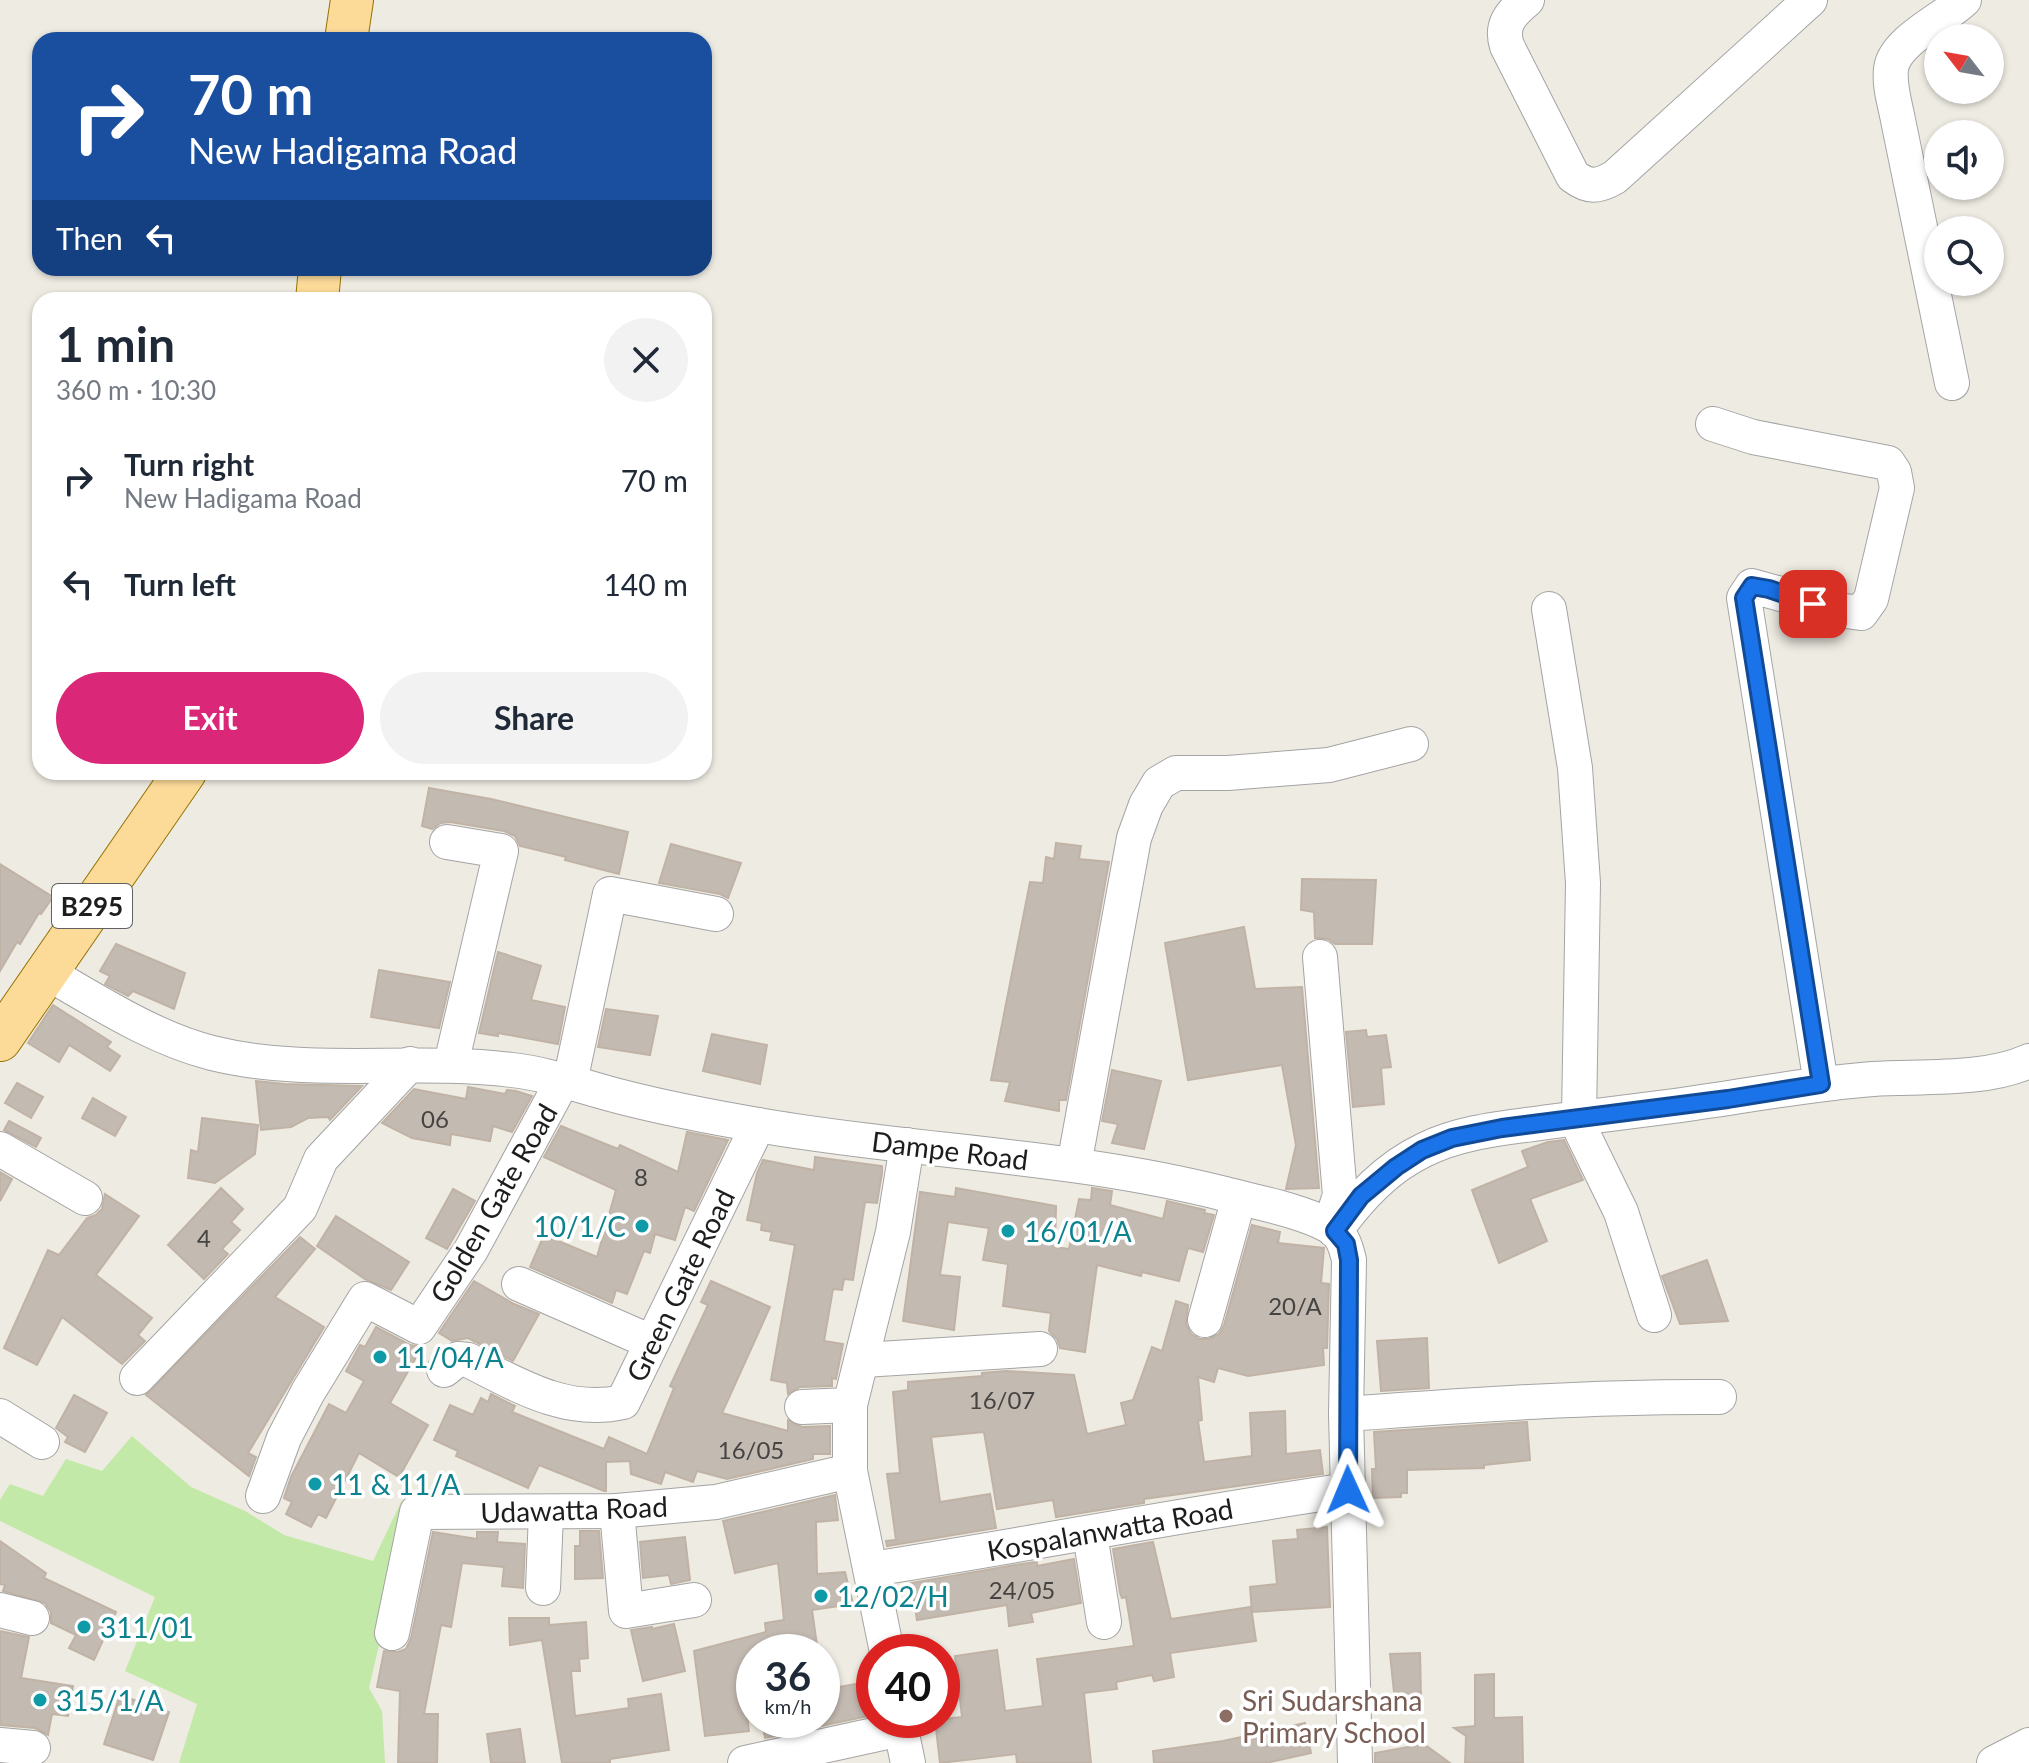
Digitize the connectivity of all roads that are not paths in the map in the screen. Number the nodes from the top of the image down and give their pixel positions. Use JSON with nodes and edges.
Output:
{"nodes":[{"id":1,"x":352,"y":0,"type":"edge"},
{"id":2,"x":1527,"y":0,"type":"edge"},
{"id":3,"x":1810,"y":0,"type":"edge"},
{"id":4,"x":1964,"y":0,"type":"edge"},
{"id":5,"x":347,"y":32,"type":"edge"},
{"id":6,"x":1952,"y":383,"type":"dead end"},
{"id":7,"x":1713,"y":424,"type":"dead end"},
{"id":8,"x":1549,"y":609,"type":"dead end"},
{"id":9,"x":1411,"y":744,"type":"dead end"},
{"id":10,"x":179,"y":780,"type":"edge"},
{"id":11,"x":447,"y":842,"type":"dead end"},
{"id":12,"x":716,"y":914,"type":"dead end"},
{"id":13,"x":1320,"y":957,"type":"dead end"},
{"id":14,"x":46,"y":972,"type":"junction"},
{"id":15,"x":0,"y":1040,"type":"edge"},
{"id":16,"x":2029,"y":1061,"type":"edge"},
{"id":17,"x":410,"y":1064,"type":"junction"},
{"id":18,"x":451,"y":1064,"type":"junction"},
{"id":19,"x":566,"y":1081,"type":"junction"},
{"id":20,"x":1821,"y":1084,"type":"junction"},
{"id":21,"x":1577,"y":1118,"type":"junction"},
{"id":22,"x":758,"y":1125,"type":"junction"},
{"id":23,"x":907,"y":1145,"type":"junction"},
{"id":24,"x":0,"y":1149,"type":"edge"},
{"id":25,"x":1074,"y":1165,"type":"junction"},
{"id":26,"x":85,"y":1198,"type":"dead end"},
{"id":27,"x":1239,"y":1198,"type":"junction"},
{"id":28,"x":1333,"y":1228,"type":"junction"},
{"id":29,"x":519,"y":1284,"type":"dead end"},
{"id":30,"x":1654,"y":1315,"type":"dead end"},
{"id":31,"x":1205,"y":1320,"type":"dead end"},
{"id":32,"x":651,"y":1342,"type":"junction"},
{"id":33,"x":1040,"y":1349,"type":"dead end"},
{"id":34,"x":863,"y":1360,"type":"junction"},
{"id":35,"x":444,"y":1370,"type":"dead end"},
{"id":36,"x":137,"y":1378,"type":"dead end"},
{"id":37,"x":1719,"y":1397,"type":"dead end"},
{"id":38,"x":850,"y":1405,"type":"junction"},
{"id":39,"x":802,"y":1407,"type":"dead end"},
{"id":40,"x":1346,"y":1414,"type":"junction"},
{"id":41,"x":0,"y":1416,"type":"edge"},
{"id":42,"x":42,"y":1442,"type":"dead end"},
{"id":43,"x":850,"y":1471,"type":"junction"},
{"id":44,"x":1348,"y":1490,"type":"junction"},
{"id":45,"x":263,"y":1496,"type":"dead end"},
{"id":46,"x":617,"y":1511,"type":"junction"},
{"id":47,"x":546,"y":1513,"type":"junction"},
{"id":48,"x":1090,"y":1534,"type":"junction"},
{"id":49,"x":872,"y":1569,"type":"junction"},
{"id":50,"x":543,"y":1588,"type":"dead end"},
{"id":51,"x":694,"y":1600,"type":"dead end"},
{"id":52,"x":1104,"y":1622,"type":"dead end"},
{"id":53,"x":392,"y":1633,"type":"dead end"},
{"id":54,"x":884,"y":1634,"type":"edge"},
{"id":55,"x":856,"y":1736,"type":"edge"},
{"id":56,"x":903,"y":1738,"type":"edge"},
{"id":57,"x":2029,"y":1745,"type":"edge"},
{"id":58,"x":745,"y":1763,"type":"edge"},
{"id":59,"x":908,"y":1763,"type":"edge"},
{"id":60,"x":1355,"y":1763,"type":"edge"},
{"id":61,"x":1994,"y":1763,"type":"edge"}],
"edges":[{"from":1,"to":5,"type":"main road"},
{"from":2,"to":3,"type":"street"},
{"from":4,"to":6,"type":"street"},
{"from":7,"to":20,"type":"street"},
{"from":8,"to":21,"type":"street"},
{"from":9,"to":25,"type":"street"},
{"from":10,"to":14,"type":"main road","number":"B295"},
{"from":11,"to":18,"type":"street"},
{"from":12,"to":19,"type":"street"},
{"from":13,"to":28,"type":"street"},
{"from":14,"to":15,"type":"main road","number":"B295"},
{"from":14,"to":17,"type":"street","name":"Dampe Road"},
{"from":16,"to":20,"type":"street"},
{"from":17,"to":18,"type":"street","name":"Dampe Road"},
{"from":17,"to":36,"type":"street"},
{"from":18,"to":19,"type":"street","name":"Dampe Road"},
{"from":19,"to":22,"type":"street","name":"Dampe Road"},
{"from":19,"to":45,"type":"street","name":"Golden Gate Road"},
{"from":20,"to":21,"type":"street"},
{"from":21,"to":28,"type":"street"},
{"from":21,"to":30,"type":"street"},
{"from":22,"to":23,"type":"street","name":"Dampe Road"},
{"from":22,"to":32,"type":"street","name":"Green Gate Road"},
{"from":23,"to":25,"type":"street","name":"Dampe Road"},
{"from":23,"to":34,"type":"street"},
{"from":24,"to":26,"type":"street"},
{"from":25,"to":27,"type":"street","name":"Dampe Road"},
{"from":27,"to":28,"type":"street","name":"Dampe Road"},
{"from":27,"to":31,"type":"street"},
{"from":28,"to":40,"type":"street"},
{"from":29,"to":32,"type":"street"},
{"from":32,"to":35,"type":"street","name":"Green Gate Road"},
{"from":33,"to":34,"type":"street"},
{"from":34,"to":38,"type":"street"},
{"from":37,"to":40,"type":"street"},
{"from":38,"to":39,"type":"street"},
{"from":38,"to":43,"type":"street"},
{"from":40,"to":44,"type":"street"},
{"from":41,"to":42,"type":"street"},
{"from":43,"to":46,"type":"street","name":"Udawatta Road"},
{"from":43,"to":49,"type":"street"},
{"from":44,"to":48,"type":"street","name":"Kospalanwatta Road"},
{"from":44,"to":60,"type":"street"},
{"from":46,"to":47,"type":"street","name":"Udawatta Road"},
{"from":46,"to":51,"type":"street"},
{"from":47,"to":50,"type":"street"},
{"from":47,"to":53,"type":"street","name":"Udawatta Road"},
{"from":48,"to":49,"type":"street","name":"Kospalanwatta Road"},
{"from":48,"to":52,"type":"street"},
{"from":49,"to":54,"type":"street"},
{"from":55,"to":58,"type":"street"},
{"from":56,"to":59,"type":"street"},
{"from":57,"to":61,"type":"street"}]}
